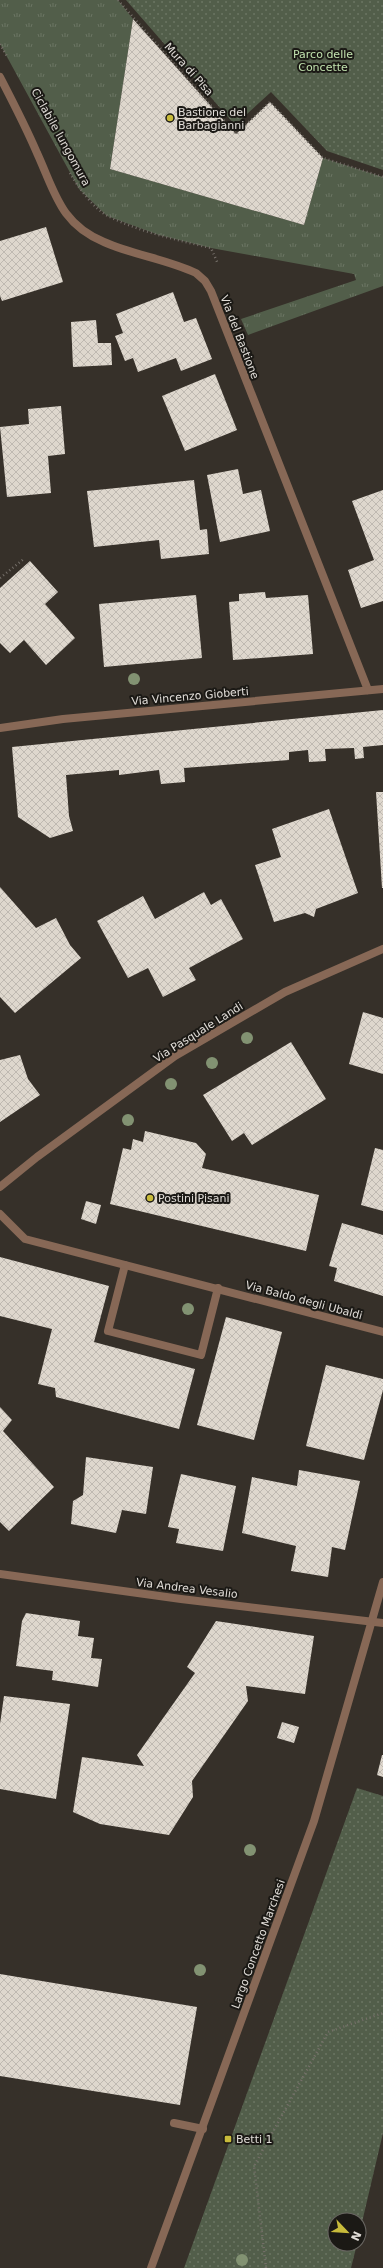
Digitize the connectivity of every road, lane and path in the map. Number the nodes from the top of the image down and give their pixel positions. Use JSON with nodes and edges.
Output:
{"nodes":[{"id":1,"x":118,"y":0,"type":"edge"},
{"id":2,"x":0,"y":44,"type":"edge"},
{"id":3,"x":11,"y":65,"type":"dead end"},
{"id":4,"x":0,"y":77,"type":"edge"},
{"id":5,"x":68,"y":168,"type":"dead end"},
{"id":6,"x":383,"y":177,"type":"edge"},
{"id":7,"x":220,"y":270,"type":"dead end"},
{"id":8,"x":25,"y":558,"type":"dead end"},
{"id":9,"x":0,"y":578,"type":"edge"},
{"id":10,"x":383,"y":689,"type":"edge"},
{"id":11,"x":368,"y":690,"type":"junction"},
{"id":12,"x":0,"y":728,"type":"edge"},
{"id":13,"x":383,"y":948,"type":"edge"},
{"id":14,"x":0,"y":1187,"type":"edge"},
{"id":15,"x":0,"y":1214,"type":"edge"},
{"id":16,"x":125,"y":1265,"type":"junction"},
{"id":17,"x":218,"y":1288,"type":"junction"},
{"id":18,"x":383,"y":1332,"type":"edge"},
{"id":19,"x":0,"y":1574,"type":"edge"},
{"id":20,"x":383,"y":1582,"type":"edge"},
{"id":21,"x":372,"y":1622,"type":"junction"},
{"id":22,"x":383,"y":1623,"type":"edge"},
{"id":23,"x":383,"y":2013,"type":"edge"},
{"id":24,"x":174,"y":2123,"type":"dead end"},
{"id":25,"x":203,"y":2129,"type":"junction"},
{"id":26,"x":151,"y":2268,"type":"edge"},
{"id":27,"x":266,"y":2268,"type":"edge"}],
"edges":[{"from":1,"to":6,"type":"path","name":"Mura di Pisa"},
{"from":2,"to":3,"type":"path"},
{"from":4,"to":11,"type":"street","name":"Via del Bastione"},
{"from":5,"to":7,"type":"path","name":"Ciclabile lungomura"},
{"from":8,"to":9,"type":"path"},
{"from":10,"to":11,"type":"street","name":"Via Vincenzo Gioberti"},
{"from":11,"to":12,"type":"street","name":"Via Vincenzo Gioberti"},
{"from":13,"to":14,"type":"street","name":"Via Pasquale Landi"},
{"from":15,"to":16,"type":"street","name":"Via Baldo degli Ubaldi"},
{"from":16,"to":17,"type":"street","name":"Via Baldo degli Ubaldi"},
{"from":16,"to":17,"type":"street"},
{"from":17,"to":18,"type":"street","name":"Via Baldo degli Ubaldi"},
{"from":19,"to":21,"type":"street","name":"Via Andrea Vesalio"},
{"from":20,"to":21,"type":"street","name":"Largo Concetto Marchesi"},
{"from":21,"to":22,"type":"street","name":"Via Andrea Vesalio"},
{"from":21,"to":25,"type":"street","name":"Largo Concetto Marchesi"},
{"from":23,"to":27,"type":"path"},
{"from":24,"to":25,"type":"street"},
{"from":25,"to":26,"type":"street","name":"Largo Concetto Marchesi"}]}
